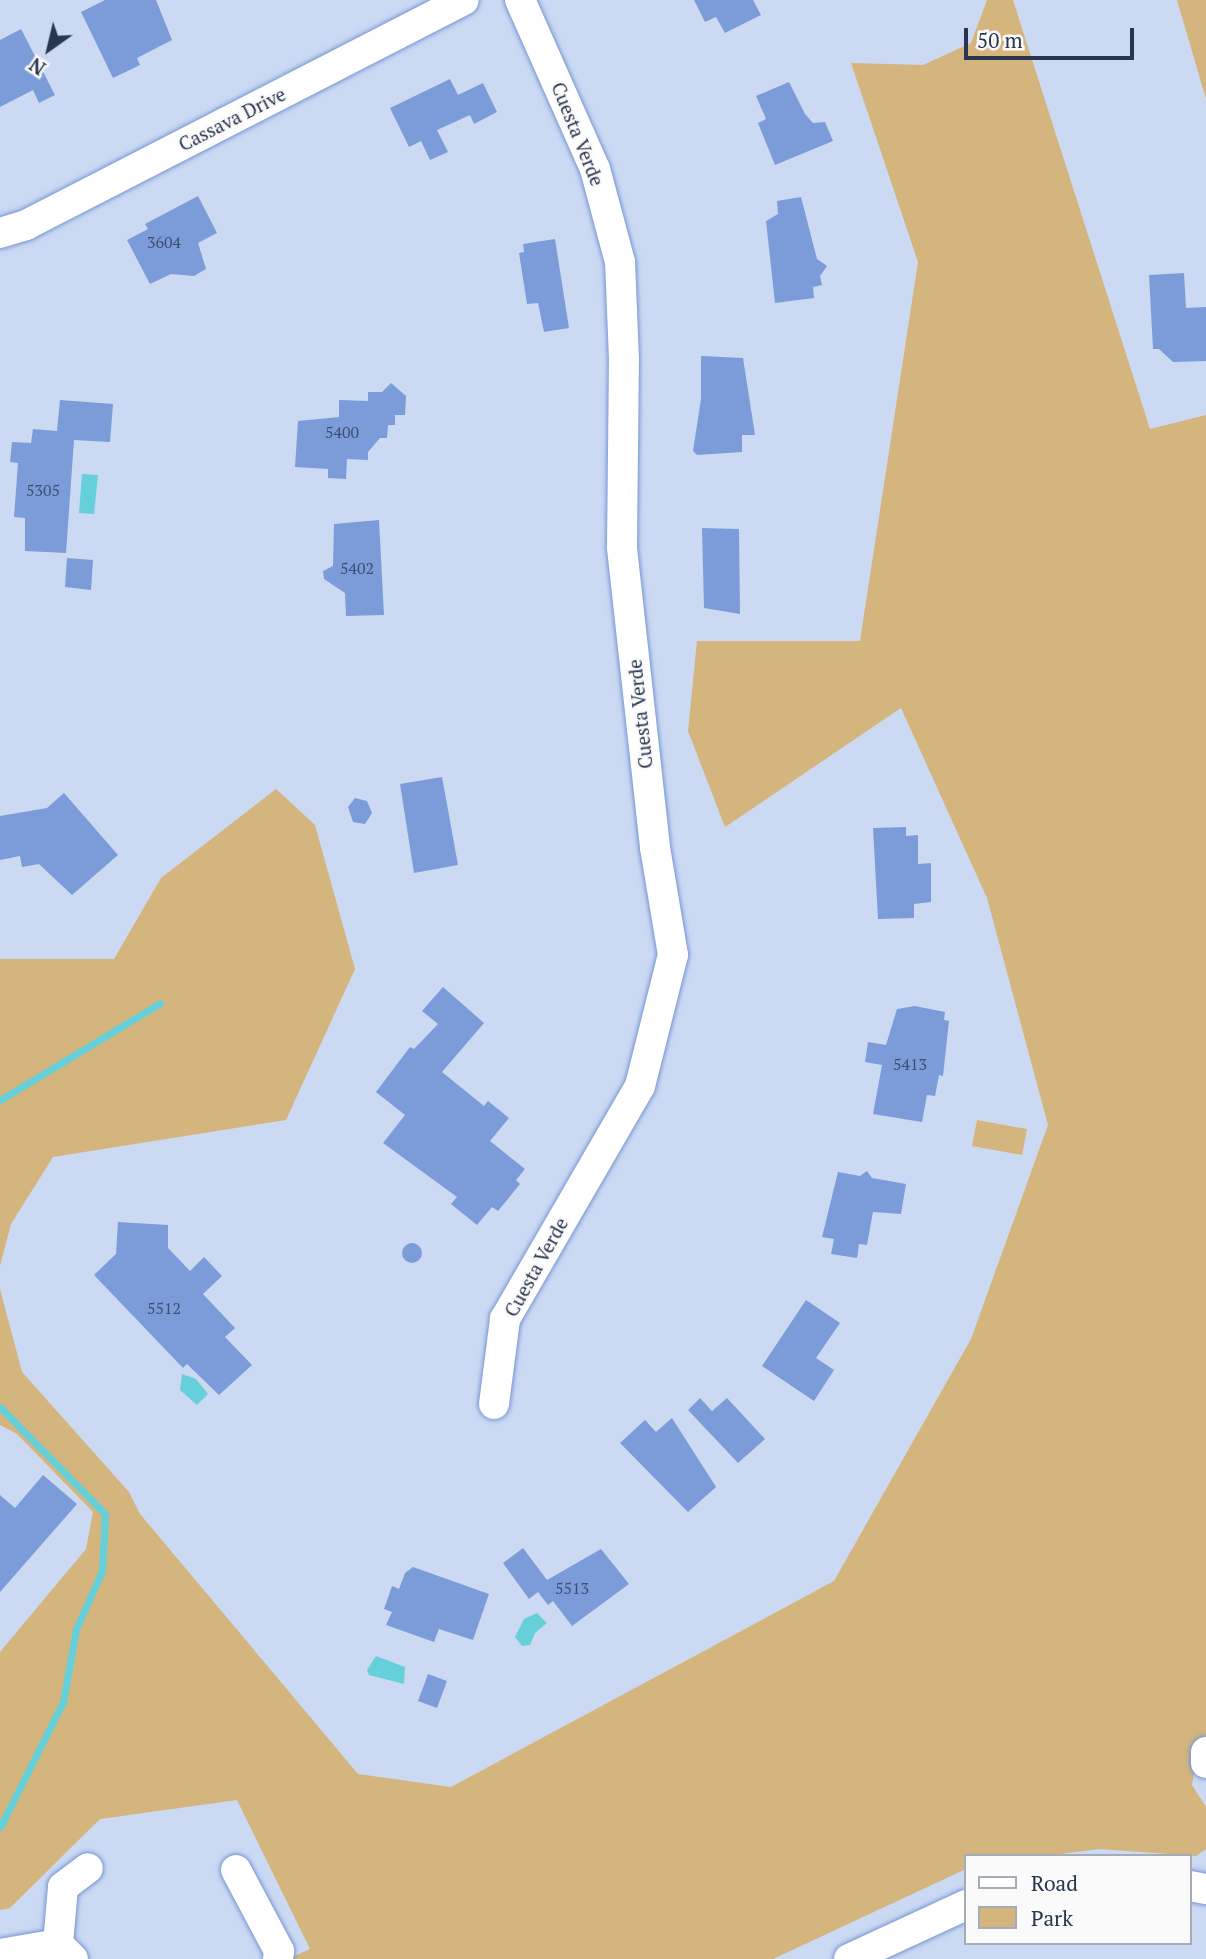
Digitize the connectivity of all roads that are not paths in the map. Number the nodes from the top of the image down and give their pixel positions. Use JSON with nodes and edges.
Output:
{"nodes":[{"id":1,"x":463,"y":0,"type":"edge"},
{"id":2,"x":520,"y":0,"type":"edge"},
{"id":3,"x":0,"y":233,"type":"edge"},
{"id":4,"x":494,"y":1404,"type":"dead end"},
{"id":5,"x":1206,"y":1752,"type":"edge"},
{"id":6,"x":1206,"y":1763,"type":"edge"},
{"id":7,"x":88,"y":1868,"type":"dead end"},
{"id":8,"x":236,"y":1870,"type":"dead end"},
{"id":9,"x":964,"y":1906,"type":"edge"},
{"id":10,"x":65,"y":1952,"type":"edge"},
{"id":11,"x":0,"y":1954,"type":"edge"},
{"id":12,"x":278,"y":1959,"type":"edge"},
{"id":13,"x":849,"y":1959,"type":"edge"}],
"edges":[{"from":1,"to":3,"type":"street","name":"Cassava Drive"},
{"from":2,"to":4,"type":"street","name":"Cuesta Verde"},
{"from":5,"to":6,"type":"street"},
{"from":7,"to":10,"type":"street"},
{"from":8,"to":12,"type":"street"},
{"from":9,"to":13,"type":"street"},
{"from":10,"to":11,"type":"street"}]}
